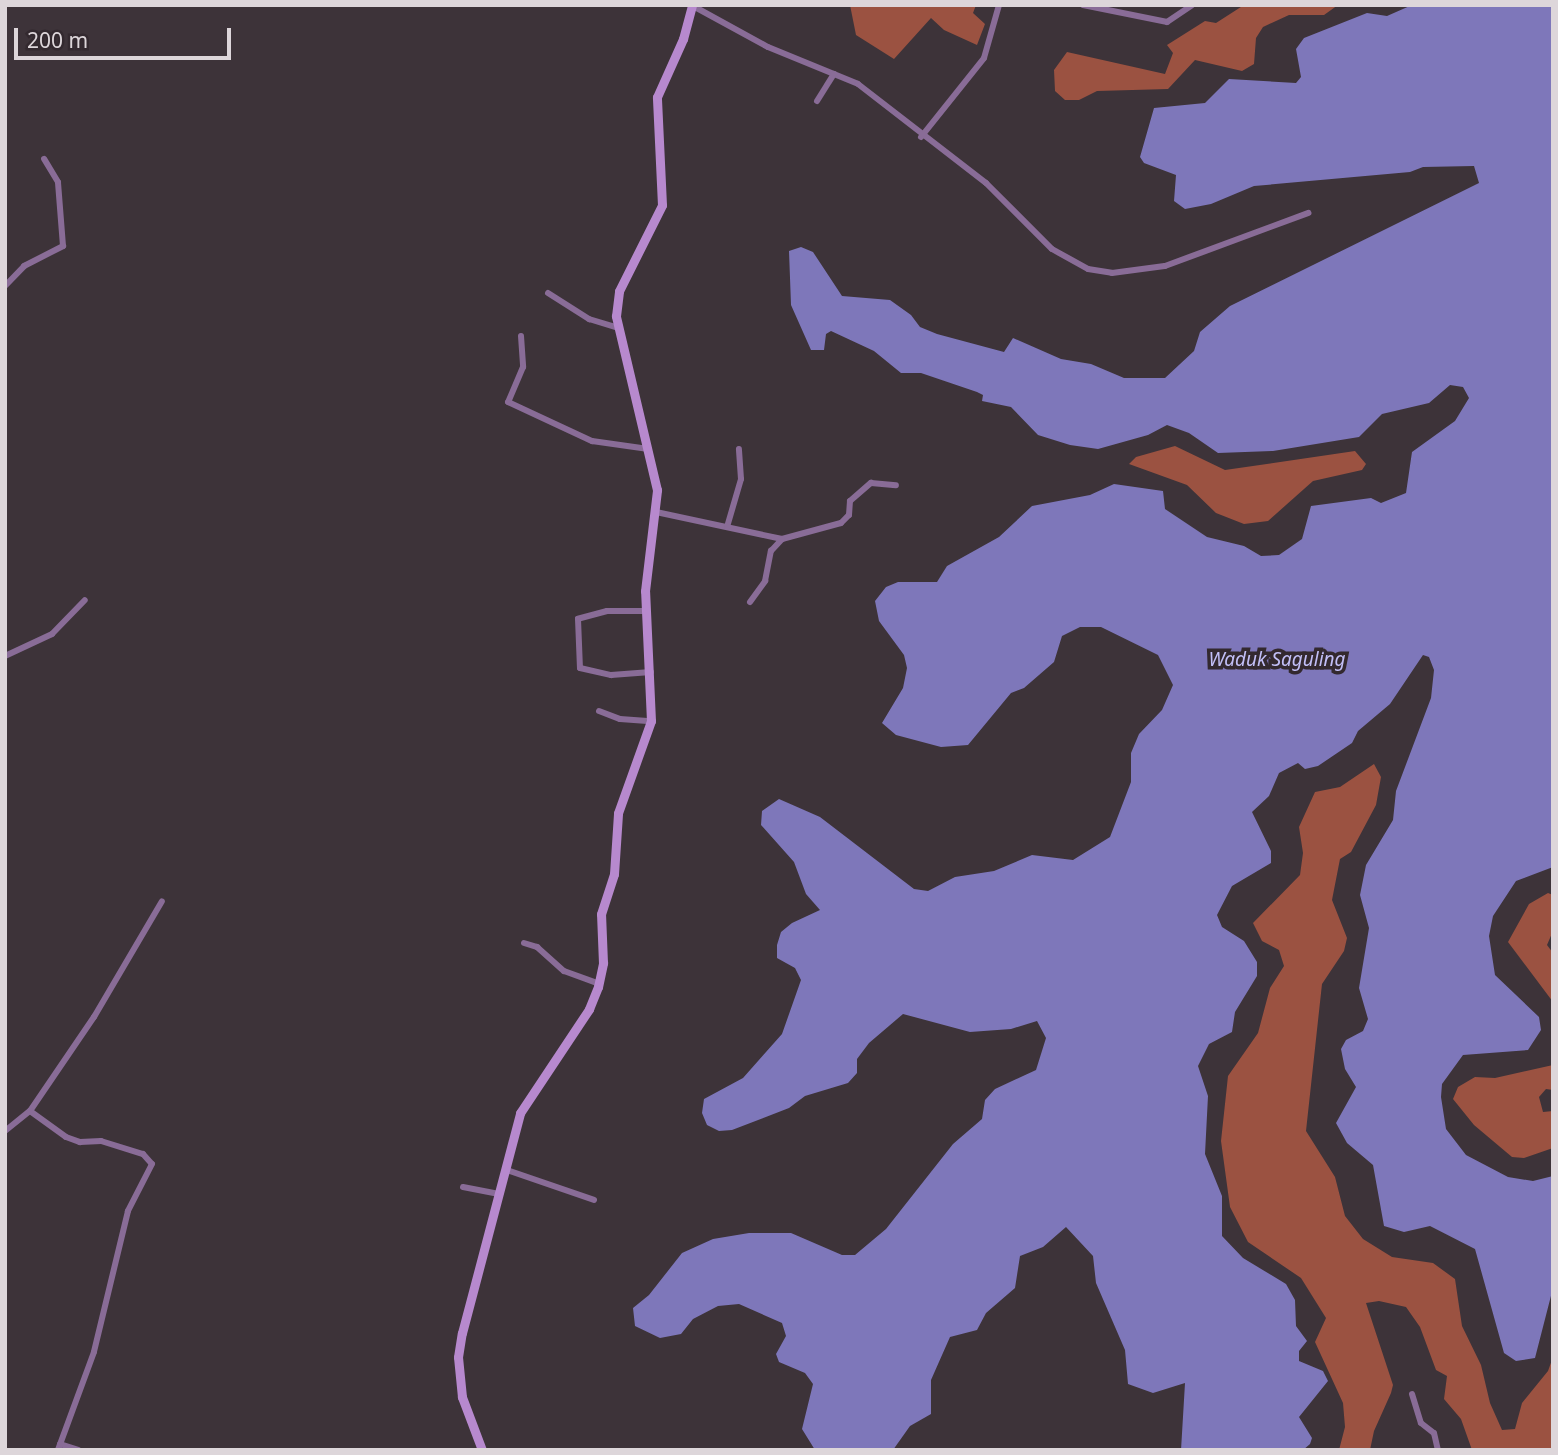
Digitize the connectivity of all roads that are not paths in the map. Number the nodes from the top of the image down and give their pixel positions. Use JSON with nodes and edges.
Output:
{"nodes":[{"id":1,"x":999,"y":5,"type":"edge"},
{"id":2,"x":1083,"y":5,"type":"edge"},
{"id":3,"x":1192,"y":5,"type":"edge"},
{"id":4,"x":692,"y":6,"type":"edge"},
{"id":5,"x":834,"y":74,"type":"junction"},
{"id":6,"x":817,"y":101,"type":"dead end"},
{"id":7,"x":921,"y":137,"type":"junction"},
{"id":8,"x":44,"y":159,"type":"dead end"},
{"id":9,"x":1308,"y":213,"type":"dead end"},
{"id":10,"x":5,"y":286,"type":"edge"},
{"id":11,"x":548,"y":293,"type":"dead end"},
{"id":12,"x":617,"y":327,"type":"junction"},
{"id":13,"x":521,"y":336,"type":"dead end"},
{"id":14,"x":648,"y":449,"type":"junction"},
{"id":15,"x":739,"y":449,"type":"dead end"},
{"id":16,"x":896,"y":485,"type":"dead end"},
{"id":17,"x":656,"y":512,"type":"junction"},
{"id":18,"x":727,"y":527,"type":"junction"},
{"id":19,"x":782,"y":539,"type":"junction"},
{"id":20,"x":85,"y":600,"type":"dead end"},
{"id":21,"x":750,"y":602,"type":"dead end"},
{"id":22,"x":644,"y":611,"type":"junction"},
{"id":23,"x":5,"y":656,"type":"edge"},
{"id":24,"x":651,"y":672,"type":"junction"},
{"id":25,"x":599,"y":711,"type":"dead end"},
{"id":26,"x":651,"y":721,"type":"junction"},
{"id":27,"x":162,"y":901,"type":"dead end"},
{"id":28,"x":524,"y":943,"type":"dead end"},
{"id":29,"x":599,"y":984,"type":"junction"},
{"id":30,"x":30,"y":1111,"type":"junction"},
{"id":31,"x":5,"y":1131,"type":"edge"},
{"id":32,"x":507,"y":1170,"type":"junction"},
{"id":33,"x":463,"y":1187,"type":"dead end"},
{"id":34,"x":502,"y":1195,"type":"junction"},
{"id":35,"x":594,"y":1200,"type":"dead end"},
{"id":36,"x":1412,"y":1394,"type":"dead end"},
{"id":37,"x":59,"y":1447,"type":"edge"},
{"id":38,"x":78,"y":1450,"type":"edge"},
{"id":39,"x":482,"y":1450,"type":"edge"},
{"id":40,"x":1438,"y":1450,"type":"edge"}],
"edges":[{"from":1,"to":7,"type":"street"},
{"from":2,"to":3,"type":"street"},
{"from":4,"to":5,"type":"street"},
{"from":4,"to":12,"type":"main road"},
{"from":5,"to":6,"type":"street"},
{"from":5,"to":7,"type":"street"},
{"from":7,"to":9,"type":"street"},
{"from":8,"to":10,"type":"street"},
{"from":11,"to":12,"type":"street"},
{"from":12,"to":14,"type":"main road"},
{"from":13,"to":14,"type":"street"},
{"from":14,"to":17,"type":"main road"},
{"from":15,"to":18,"type":"street"},
{"from":16,"to":19,"type":"street"},
{"from":17,"to":18,"type":"street"},
{"from":17,"to":22,"type":"main road"},
{"from":18,"to":19,"type":"street"},
{"from":19,"to":21,"type":"street"},
{"from":20,"to":23,"type":"street"},
{"from":22,"to":24,"type":"main road"},
{"from":22,"to":24,"type":"street"},
{"from":24,"to":26,"type":"main road"},
{"from":25,"to":26,"type":"street"},
{"from":26,"to":29,"type":"main road"},
{"from":27,"to":30,"type":"street"},
{"from":28,"to":29,"type":"street"},
{"from":29,"to":32,"type":"main road"},
{"from":30,"to":31,"type":"street"},
{"from":30,"to":37,"type":"street"},
{"from":32,"to":34,"type":"main road"},
{"from":32,"to":35,"type":"street"},
{"from":33,"to":34,"type":"street"},
{"from":34,"to":39,"type":"main road"},
{"from":36,"to":40,"type":"street"},
{"from":37,"to":38,"type":"street"}]}
